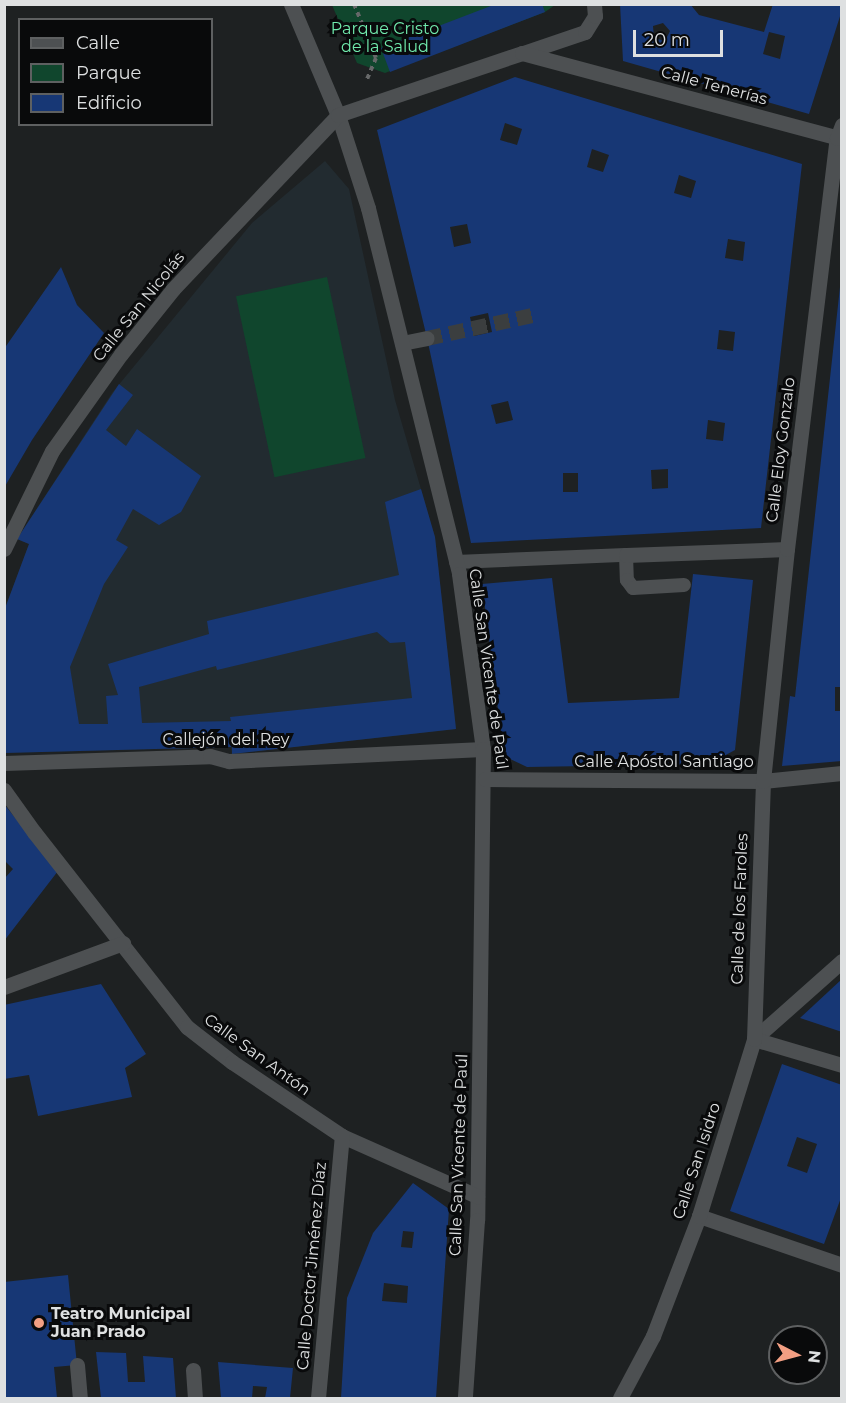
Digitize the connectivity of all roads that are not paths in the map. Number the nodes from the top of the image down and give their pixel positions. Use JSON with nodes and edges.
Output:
{"nodes":[{"id":1,"x":291,"y":4,"type":"edge"},
{"id":2,"x":594,"y":4,"type":"edge"},
{"id":3,"x":522,"y":53,"type":"junction"},
{"id":4,"x":338,"y":115,"type":"junction"},
{"id":5,"x":840,"y":134,"type":"edge"},
{"id":6,"x":427,"y":339,"type":"tunnel mouth"},
{"id":7,"x":402,"y":343,"type":"junction"},
{"id":8,"x":6,"y":543,"type":"edge"},
{"id":9,"x":787,"y":549,"type":"junction"},
{"id":10,"x":626,"y":555,"type":"junction"},
{"id":11,"x":456,"y":562,"type":"junction"},
{"id":12,"x":684,"y":585,"type":"dead end"},
{"id":13,"x":483,"y":750,"type":"junction"},
{"id":14,"x":4,"y":764,"type":"edge"},
{"id":15,"x":842,"y":773,"type":"edge"},
{"id":16,"x":485,"y":779,"type":"junction"},
{"id":17,"x":763,"y":781,"type":"junction"},
{"id":18,"x":4,"y":790,"type":"edge"},
{"id":19,"x":123,"y":943,"type":"junction"},
{"id":20,"x":842,"y":961,"type":"edge"},
{"id":21,"x":4,"y":987,"type":"edge"},
{"id":22,"x":754,"y":1039,"type":"junction"},
{"id":23,"x":842,"y":1065,"type":"edge"},
{"id":24,"x":342,"y":1136,"type":"junction"},
{"id":25,"x":477,"y":1196,"type":"junction"},
{"id":26,"x":699,"y":1216,"type":"junction"},
{"id":27,"x":842,"y":1264,"type":"edge"},
{"id":28,"x":77,"y":1365,"type":"dead end"},
{"id":29,"x":193,"y":1370,"type":"dead end"},
{"id":30,"x":80,"y":1398,"type":"edge"},
{"id":31,"x":195,"y":1398,"type":"edge"},
{"id":32,"x":318,"y":1398,"type":"edge"},
{"id":33,"x":465,"y":1398,"type":"edge"},
{"id":34,"x":620,"y":1398,"type":"edge"}],
"edges":[{"from":1,"to":4,"type":"street","name":"Calle San Vicente de Paúl"},
{"from":2,"to":3,"type":"street"},
{"from":3,"to":4,"type":"street"},
{"from":3,"to":5,"type":"street","name":"Calle Tenerías"},
{"from":4,"to":7,"type":"street","name":"Calle San Vicente de Paúl"},
{"from":4,"to":8,"type":"street","name":"Calle San Nicolás"},
{"from":5,"to":9,"type":"street","name":"Calle Eloy Gonzalo"},
{"from":6,"to":7,"type":"street"},
{"from":7,"to":11,"type":"street","name":"Calle San Vicente de Paúl"},
{"from":9,"to":10,"type":"street"},
{"from":9,"to":17,"type":"street","name":"Calle Eloy Gonzalo"},
{"from":10,"to":11,"type":"lane"},
{"from":10,"to":12,"type":"lane"},
{"from":11,"to":13,"type":"street","name":"Calle San Vicente de Paúl"},
{"from":13,"to":14,"type":"street","name":"Callejón del Rey"},
{"from":13,"to":16,"type":"street","name":"Calle San Vicente de Paúl"},
{"from":15,"to":17,"type":"street","name":"Calle Apóstol Santiago"},
{"from":16,"to":17,"type":"street","name":"Calle Apóstol Santiago"},
{"from":16,"to":25,"type":"street","name":"Calle San Vicente de Paúl"},
{"from":17,"to":22,"type":"street","name":"Calle de los Faroles"},
{"from":18,"to":19,"type":"street","name":"Calle San Antón"},
{"from":19,"to":21,"type":"street"},
{"from":19,"to":24,"type":"street","name":"Calle San Antón"},
{"from":20,"to":22,"type":"street"},
{"from":22,"to":23,"type":"street"},
{"from":22,"to":26,"type":"street","name":"Calle San Isidro"},
{"from":24,"to":25,"type":"street","name":"Calle San Antón"},
{"from":24,"to":32,"type":"street","name":"Calle Doctor Jiménez Díaz"},
{"from":25,"to":33,"type":"street","name":"Calle San Vicente de Paúl"},
{"from":26,"to":27,"type":"street"},
{"from":26,"to":34,"type":"street","name":"Calle San Isidro"},
{"from":28,"to":30,"type":"street"},
{"from":29,"to":31,"type":"street"}]}
